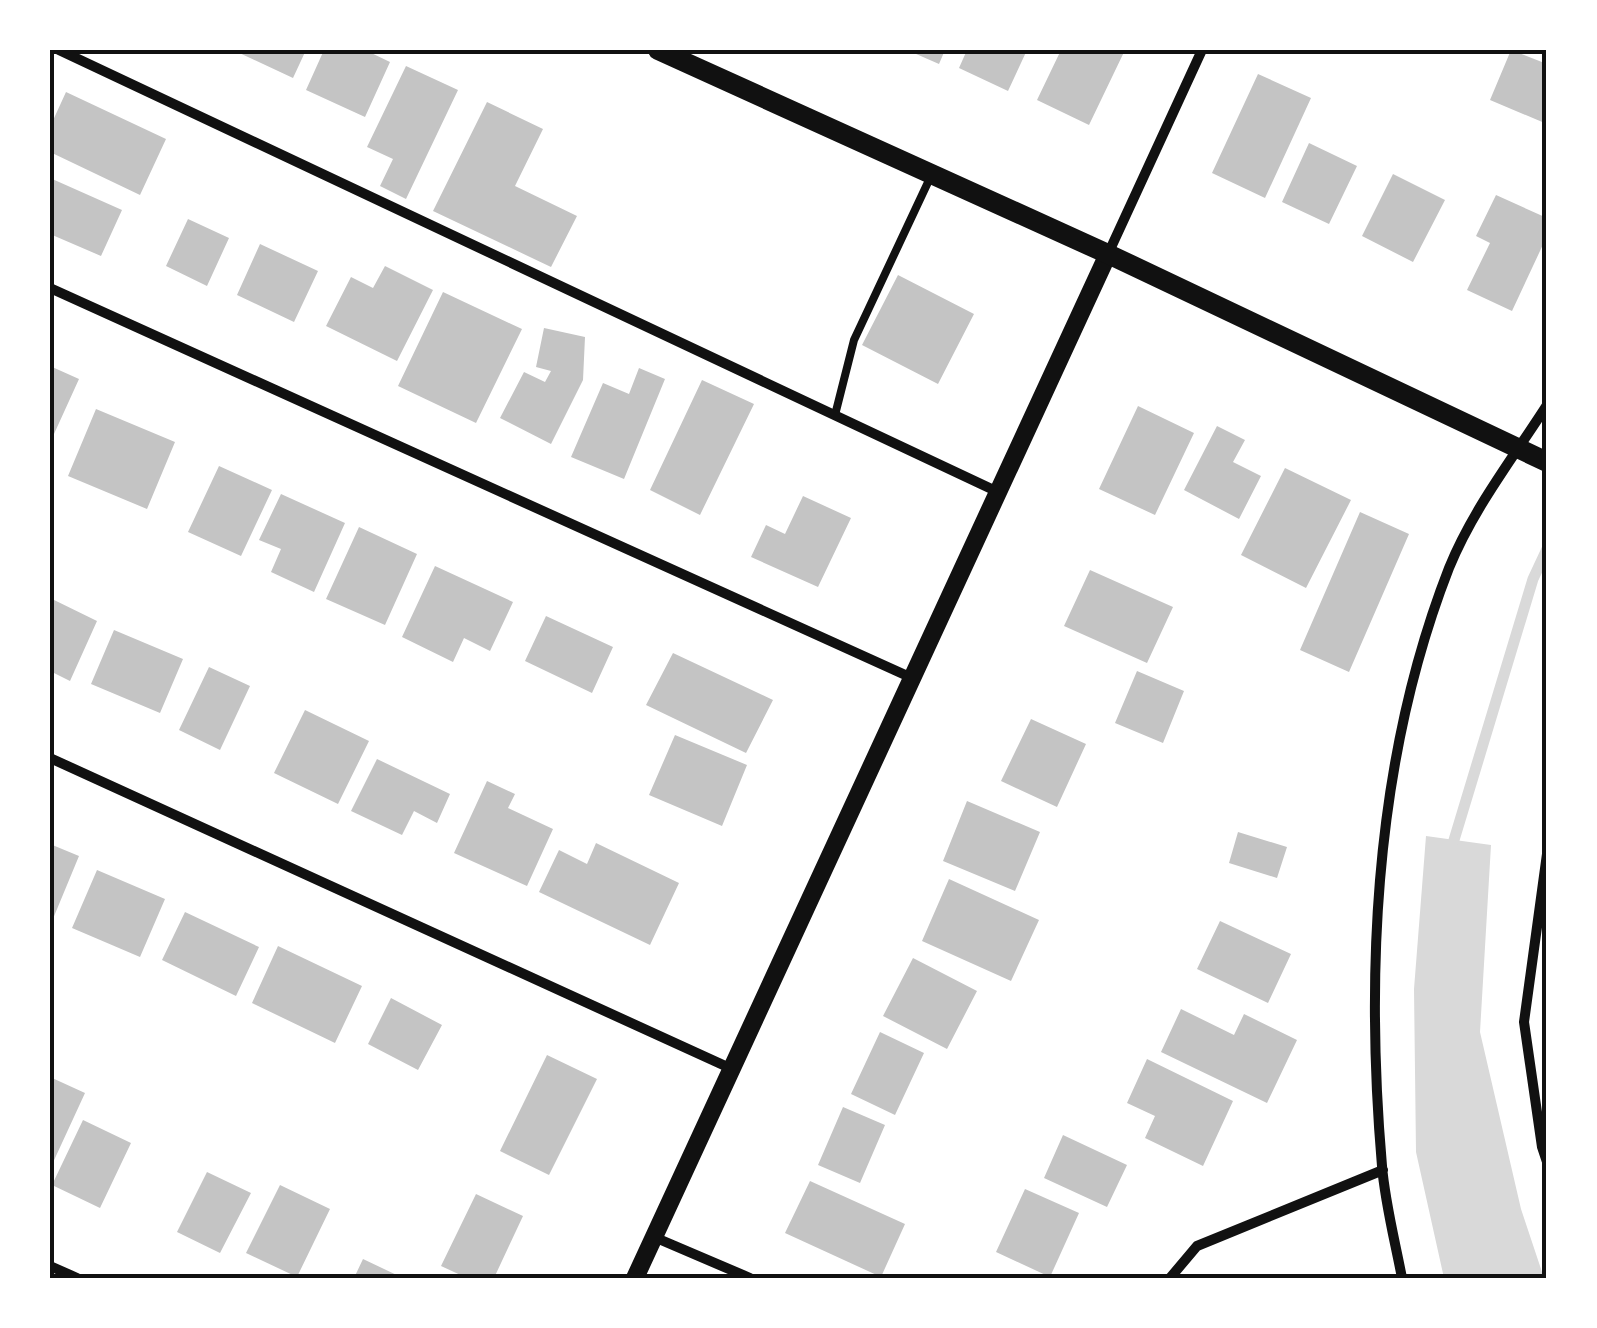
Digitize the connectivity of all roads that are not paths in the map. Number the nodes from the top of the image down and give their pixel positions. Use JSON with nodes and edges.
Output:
{"nodes":[{"id":1,"x":59,"y":50,"type":"edge"},
{"id":2,"x":658,"y":50,"type":"edge"},
{"id":3,"x":1202,"y":50,"type":"edge"},
{"id":4,"x":932,"y":174,"type":"junction"},
{"id":5,"x":1108,"y":254,"type":"junction"},
{"id":6,"x":50,"y":288,"type":"edge"},
{"id":7,"x":1547,"y":406,"type":"edge"},
{"id":8,"x":835,"y":415,"type":"junction"},
{"id":9,"x":1519,"y":449,"type":"junction"},
{"id":10,"x":1547,"y":462,"type":"edge"},
{"id":11,"x":998,"y":492,"type":"junction"},
{"id":12,"x":912,"y":678,"type":"junction"},
{"id":13,"x":50,"y":758,"type":"edge"},
{"id":14,"x":1547,"y":854,"type":"edge"},
{"id":15,"x":732,"y":1069,"type":"junction"},
{"id":16,"x":1547,"y":1162,"type":"edge"},
{"id":17,"x":1382,"y":1170,"type":"junction"},
{"id":18,"x":654,"y":1236,"type":"junction"},
{"id":19,"x":50,"y":1266,"type":"edge"},
{"id":20,"x":77,"y":1278,"type":"edge"},
{"id":21,"x":635,"y":1278,"type":"edge"},
{"id":22,"x":750,"y":1278,"type":"edge"},
{"id":23,"x":1170,"y":1278,"type":"edge"},
{"id":24,"x":1402,"y":1278,"type":"edge"}],
"edges":[{"from":1,"to":8,"type":"street"},
{"from":2,"to":4,"type":"main road"},
{"from":3,"to":5,"type":"street"},
{"from":4,"to":5,"type":"main road"},
{"from":4,"to":8,"type":"lane"},
{"from":5,"to":9,"type":"main road"},
{"from":5,"to":11,"type":"street"},
{"from":6,"to":12,"type":"street"},
{"from":7,"to":9,"type":"street"},
{"from":8,"to":11,"type":"street"},
{"from":9,"to":10,"type":"main road"},
{"from":9,"to":17,"type":"street"},
{"from":11,"to":12,"type":"street"},
{"from":12,"to":15,"type":"street"},
{"from":13,"to":15,"type":"street"},
{"from":14,"to":16,"type":"street"},
{"from":15,"to":18,"type":"street"},
{"from":17,"to":23,"type":"street"},
{"from":17,"to":24,"type":"street"},
{"from":18,"to":21,"type":"street"},
{"from":18,"to":22,"type":"street"},
{"from":19,"to":20,"type":"street"}]}
